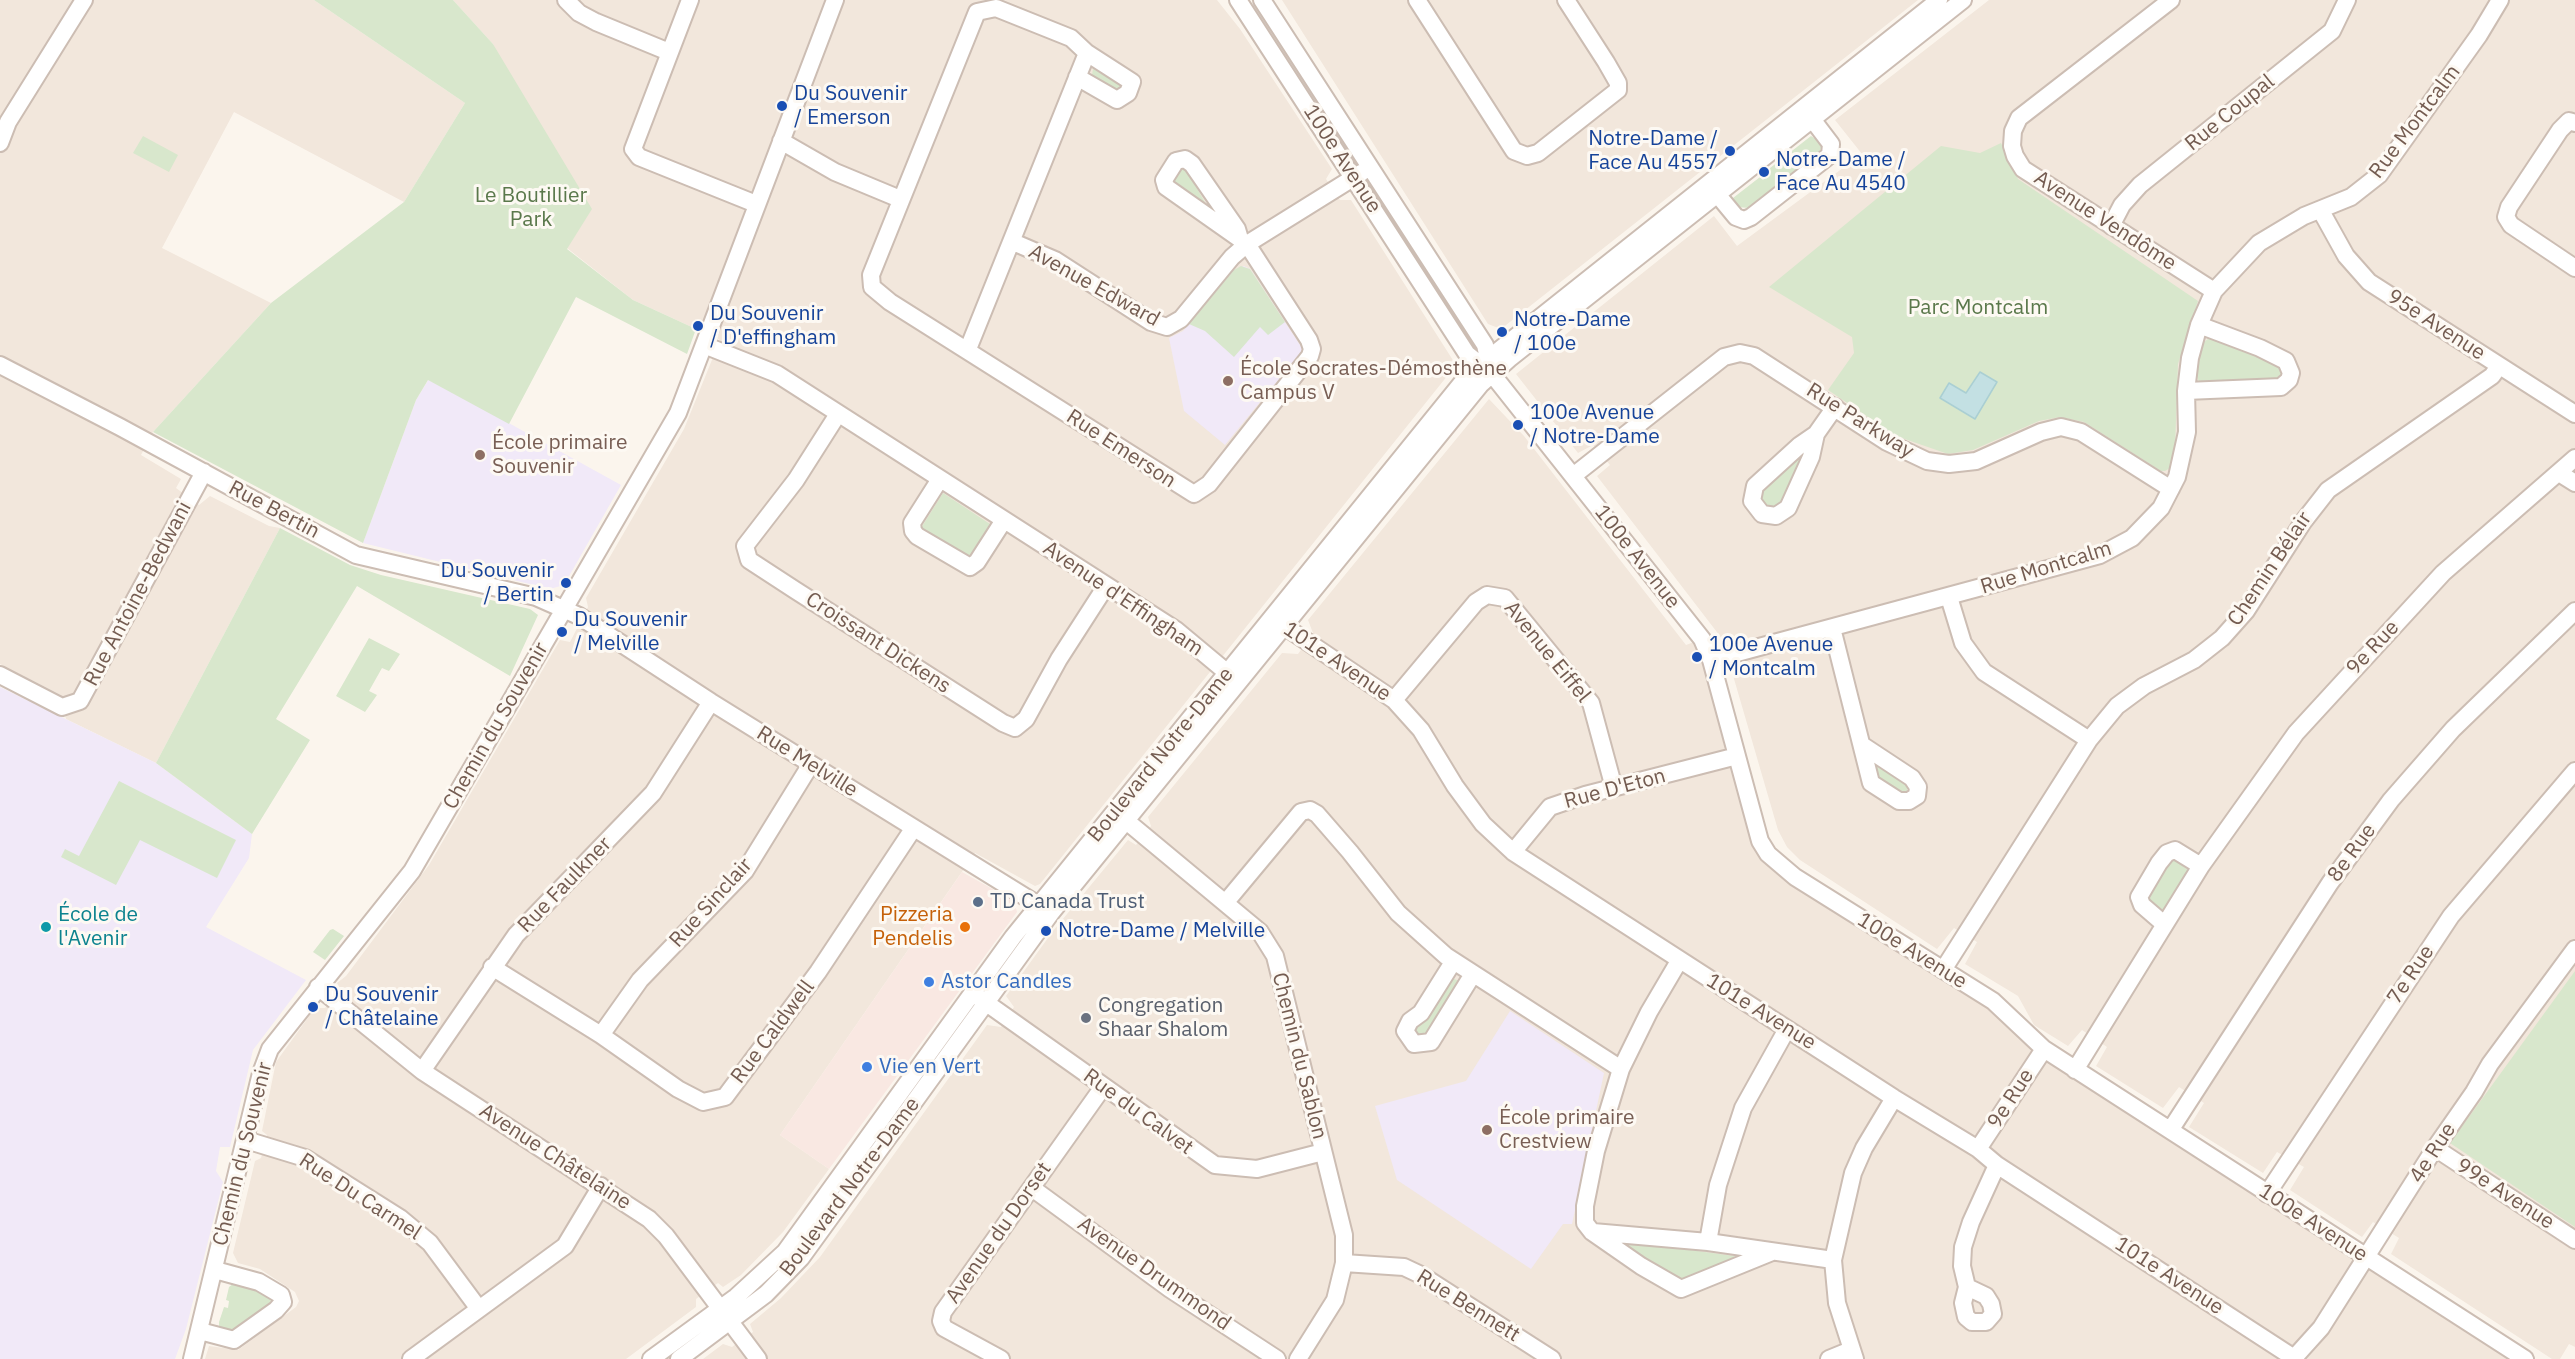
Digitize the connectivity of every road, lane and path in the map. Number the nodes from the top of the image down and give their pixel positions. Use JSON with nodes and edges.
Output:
{"nodes":[{"id":1,"x":84,"y":0,"type":"edge"},
{"id":2,"x":566,"y":0,"type":"edge"},
{"id":3,"x":690,"y":0,"type":"edge"},
{"id":4,"x":835,"y":0,"type":"edge"},
{"id":5,"x":1262,"y":0,"type":"edge"},
{"id":6,"x":1417,"y":0,"type":"edge"},
{"id":7,"x":1566,"y":0,"type":"edge"},
{"id":8,"x":1939,"y":0,"type":"edge"},
{"id":9,"x":1963,"y":0,"type":"edge"},
{"id":10,"x":2171,"y":0,"type":"edge"},
{"id":11,"x":2346,"y":0,"type":"edge"},
{"id":12,"x":2500,"y":0,"type":"edge"},
{"id":13,"x":1240,"y":1,"type":"edge"},
{"id":14,"x":669,"y":52,"type":"junction"},
{"id":15,"x":1087,"y":53,"type":"junction"},
{"id":16,"x":1077,"y":77,"type":"junction"},
{"id":17,"x":4,"y":119,"type":"edge"},
{"id":18,"x":1812,"y":119,"type":"junction"},
{"id":19,"x":2575,"y":123,"type":"edge"},
{"id":20,"x":781,"y":141,"type":"junction"},
{"id":21,"x":0,"y":143,"type":"edge"},
{"id":22,"x":1370,"y":167,"type":"junction"},
{"id":23,"x":1354,"y":177,"type":"junction"},
{"id":24,"x":1712,"y":189,"type":"junction"},
{"id":25,"x":900,"y":199,"type":"junction"},
{"id":26,"x":756,"y":204,"type":"junction"},
{"id":27,"x":2321,"y":211,"type":"junction"},
{"id":28,"x":2111,"y":226,"type":"junction"},
{"id":29,"x":1013,"y":242,"type":"junction"},
{"id":30,"x":1244,"y":242,"type":"junction"},
{"id":31,"x":2575,"y":268,"type":"edge"},
{"id":32,"x":2214,"y":291,"type":"junction"},
{"id":33,"x":2199,"y":325,"type":"junction"},
{"id":34,"x":704,"y":345,"type":"junction"},
{"id":35,"x":968,"y":349,"type":"junction"},
{"id":36,"x":0,"y":365,"type":"edge"},
{"id":37,"x":1486,"y":366,"type":"junction"},
{"id":38,"x":2499,"y":366,"type":"junction"},
{"id":39,"x":2186,"y":391,"type":"junction"},
{"id":40,"x":1835,"y":407,"type":"junction"},
{"id":41,"x":838,"y":414,"type":"junction"},
{"id":42,"x":2575,"y":414,"type":"edge"},
{"id":43,"x":1816,"y":434,"type":"junction"},
{"id":44,"x":2575,"y":458,"type":"edge"},
{"id":45,"x":204,"y":472,"type":"junction"},
{"id":46,"x":2559,"y":473,"type":"junction"},
{"id":47,"x":1573,"y":476,"type":"junction"},
{"id":48,"x":940,"y":479,"type":"junction"},
{"id":49,"x":2575,"y":483,"type":"edge"},
{"id":50,"x":2171,"y":489,"type":"junction"},
{"id":51,"x":1004,"y":520,"type":"junction"},
{"id":52,"x":1106,"y":586,"type":"junction"},
{"id":53,"x":1949,"y":597,"type":"junction"},
{"id":54,"x":564,"y":609,"type":"junction"},
{"id":55,"x":2572,"y":617,"type":"edge"},
{"id":56,"x":1278,"y":622,"type":"junction"},
{"id":57,"x":1832,"y":628,"type":"junction"},
{"id":58,"x":1711,"y":660,"type":"junction"},
{"id":59,"x":0,"y":675,"type":"edge"},
{"id":60,"x":1233,"y":677,"type":"junction"},
{"id":61,"x":1394,"y":700,"type":"junction"},
{"id":62,"x":711,"y":702,"type":"junction"},
{"id":63,"x":2089,"y":740,"type":"junction"},
{"id":64,"x":1862,"y":745,"type":"dead end"},
{"id":65,"x":1737,"y":756,"type":"junction"},
{"id":66,"x":811,"y":764,"type":"junction"},
{"id":67,"x":2575,"y":771,"type":"edge"},
{"id":68,"x":1614,"y":788,"type":"junction"},
{"id":69,"x":1121,"y":816,"type":"junction"},
{"id":70,"x":913,"y":829,"type":"junction"},
{"id":71,"x":1513,"y":852,"type":"junction"},
{"id":72,"x":2201,"y":866,"type":"junction"},
{"id":73,"x":1226,"y":902,"type":"junction"},
{"id":74,"x":1045,"y":909,"type":"junction"},
{"id":75,"x":2164,"y":924,"type":"junction"},
{"id":76,"x":2575,"y":949,"type":"edge"},
{"id":77,"x":1679,"y":961,"type":"junction"},
{"id":78,"x":1453,"y":962,"type":"junction"},
{"id":79,"x":492,"y":967,"type":"junction"},
{"id":80,"x":1943,"y":970,"type":"junction"},
{"id":81,"x":1473,"y":974,"type":"junction"},
{"id":82,"x":318,"y":987,"type":"junction"},
{"id":83,"x":980,"y":998,"type":"junction"},
{"id":84,"x":1787,"y":1029,"type":"junction"},
{"id":85,"x":601,"y":1035,"type":"junction"},
{"id":86,"x":2044,"y":1049,"type":"junction"},
{"id":87,"x":1621,"y":1069,"type":"junction"},
{"id":88,"x":2075,"y":1070,"type":"junction"},
{"id":89,"x":422,"y":1071,"type":"junction"},
{"id":90,"x":1103,"y":1088,"type":"junction"},
{"id":91,"x":1894,"y":1098,"type":"junction"},
{"id":92,"x":2171,"y":1130,"type":"junction"},
{"id":93,"x":246,"y":1140,"type":"junction"},
{"id":94,"x":2435,"y":1148,"type":"junction"},
{"id":95,"x":1978,"y":1149,"type":"junction"},
{"id":96,"x":1323,"y":1152,"type":"junction"},
{"id":97,"x":1997,"y":1165,"type":"junction"},
{"id":98,"x":601,"y":1186,"type":"junction"},
{"id":99,"x":1032,"y":1188,"type":"junction"},
{"id":100,"x":2267,"y":1194,"type":"junction"},
{"id":101,"x":1592,"y":1232,"type":"junction"},
{"id":102,"x":2575,"y":1240,"type":"edge"},
{"id":103,"x":1708,"y":1242,"type":"junction"},
{"id":104,"x":1772,"y":1252,"type":"junction"},
{"id":105,"x":2367,"y":1258,"type":"junction"},
{"id":106,"x":1833,"y":1260,"type":"junction"},
{"id":107,"x":1344,"y":1263,"type":"junction"},
{"id":108,"x":215,"y":1270,"type":"junction"},
{"id":109,"x":1967,"y":1287,"type":"dead end"},
{"id":110,"x":479,"y":1309,"type":"junction"},
{"id":111,"x":720,"y":1309,"type":"junction"},
{"id":112,"x":730,"y":1323,"type":"junction"},
{"id":113,"x":200,"y":1331,"type":"junction"},
{"id":114,"x":1853,"y":1355,"type":"edge"},
{"id":115,"x":2293,"y":1358,"type":"edge"},
{"id":116,"x":192,"y":1359,"type":"edge"},
{"id":117,"x":411,"y":1359,"type":"edge"},
{"id":118,"x":651,"y":1359,"type":"edge"},
{"id":119,"x":679,"y":1359,"type":"edge"},
{"id":120,"x":758,"y":1359,"type":"edge"},
{"id":121,"x":1001,"y":1359,"type":"edge"},
{"id":122,"x":1277,"y":1359,"type":"edge"},
{"id":123,"x":1298,"y":1359,"type":"edge"},
{"id":124,"x":1552,"y":1359,"type":"edge"},
{"id":125,"x":1828,"y":1359,"type":"edge"},
{"id":126,"x":2525,"y":1359,"type":"edge"}],
"edges":[{"from":1,"to":17,"type":"street"},
{"from":2,"to":14,"type":"street"},
{"from":3,"to":14,"type":"street"},
{"from":4,"to":20,"type":"street","name":"Chemin du Souvenir"},
{"from":5,"to":22,"type":"street","name":"100e Avenue"},
{"from":6,"to":7,"type":"street"},
{"from":8,"to":24,"type":"street","name":"Boulevard Notre-Dame"},
{"from":9,"to":18,"type":"street","name":"Boulevard Notre-Dame"},
{"from":10,"to":28,"type":"street","name":"Avenue Vendôme"},
{"from":11,"to":28,"type":"street","name":"Rue Coupal"},
{"from":12,"to":27,"type":"street","name":"Rue Montcalm"},
{"from":13,"to":23,"type":"street","name":"100e Avenue"},
{"from":14,"to":26,"type":"street"},
{"from":15,"to":16,"type":"street"},
{"from":15,"to":16,"type":"street","name":"Rue Emerson"},
{"from":15,"to":25,"type":"street","name":"Rue Emerson"},
{"from":16,"to":29,"type":"street"},
{"from":17,"to":21,"type":"street"},
{"from":18,"to":24,"type":"street","name":"Boulevard Notre-Dame"},
{"from":18,"to":24,"type":"street"},
{"from":19,"to":31,"type":"street"},
{"from":20,"to":25,"type":"street"},
{"from":20,"to":26,"type":"street","name":"Chemin du Souvenir"},
{"from":22,"to":23,"type":"street","name":"Avenue Edward"},
{"from":22,"to":37,"type":"street","name":"100e Avenue"},
{"from":23,"to":30,"type":"street","name":"Avenue Edward"},
{"from":23,"to":37,"type":"street","name":"100e Avenue"},
{"from":24,"to":37,"type":"street","name":"Boulevard Notre-Dame"},
{"from":25,"to":35,"type":"street","name":"Rue Emerson"},
{"from":26,"to":34,"type":"street","name":"Chemin du Souvenir"},
{"from":27,"to":32,"type":"street","name":"Rue Montcalm"},
{"from":27,"to":38,"type":"street","name":"95e Avenue"},
{"from":28,"to":32,"type":"street","name":"Avenue Vendôme"},
{"from":29,"to":30,"type":"street","name":"Avenue Edward"},
{"from":29,"to":35,"type":"street"},
{"from":30,"to":30,"type":"street"},
{"from":30,"to":35,"type":"street","name":"Rue Emerson"},
{"from":32,"to":33,"type":"street","name":"Rue Montcalm"},
{"from":33,"to":39,"type":"street","name":"Rue Montcalm"},
{"from":33,"to":39,"type":"street"},
{"from":34,"to":41,"type":"street","name":"Avenue d'Effingham"},
{"from":34,"to":54,"type":"street","name":"Chemin du Souvenir"},
{"from":36,"to":45,"type":"street","name":"Rue Bertin"},
{"from":37,"to":47,"type":"street","name":"100e Avenue"},
{"from":37,"to":56,"type":"street","name":"Boulevard Notre-Dame"},
{"from":38,"to":42,"type":"street","name":"95e Avenue"},
{"from":38,"to":63,"type":"street","name":"Chemin Bélair"},
{"from":39,"to":50,"type":"street","name":"Rue Montcalm"},
{"from":40,"to":43,"type":"street"},
{"from":40,"to":47,"type":"street","name":"Rue Parkway"},
{"from":40,"to":50,"type":"street","name":"Rue Parkway"},
{"from":41,"to":48,"type":"street","name":"Avenue d'Effingham"},
{"from":41,"to":52,"type":"street","name":"Croissant Dickens"},
{"from":43,"to":43,"type":"street"},
{"from":44,"to":46,"type":"street","name":"9e Rue"},
{"from":45,"to":54,"type":"street","name":"Rue Bertin"},
{"from":45,"to":59,"type":"street","name":"Rue Antoine-Bedwani"},
{"from":46,"to":49,"type":"street"},
{"from":46,"to":72,"type":"street","name":"9e Rue"},
{"from":47,"to":58,"type":"street","name":"100e Avenue"},
{"from":48,"to":51,"type":"street","name":"Avenue d'Effingham"},
{"from":48,"to":51,"type":"street"},
{"from":50,"to":53,"type":"street","name":"Rue Montcalm"},
{"from":51,"to":52,"type":"street","name":"Avenue d'Effingham"},
{"from":52,"to":60,"type":"street","name":"Avenue d'Effingham"},
{"from":53,"to":57,"type":"street","name":"Rue Montcalm"},
{"from":53,"to":63,"type":"street"},
{"from":54,"to":62,"type":"street","name":"Rue Melville"},
{"from":54,"to":82,"type":"street","name":"Chemin du Souvenir"},
{"from":55,"to":92,"type":"street","name":"8e Rue"},
{"from":56,"to":60,"type":"street","name":"Boulevard Notre-Dame"},
{"from":56,"to":61,"type":"street","name":"101e Avenue"},
{"from":57,"to":58,"type":"street","name":"Rue Montcalm"},
{"from":57,"to":64,"type":"street"},
{"from":58,"to":65,"type":"street","name":"100e Avenue"},
{"from":60,"to":69,"type":"street","name":"Boulevard Notre-Dame"},
{"from":61,"to":68,"type":"street","name":"Avenue Eiffel"},
{"from":61,"to":71,"type":"street","name":"101e Avenue"},
{"from":62,"to":66,"type":"street","name":"Rue Melville"},
{"from":62,"to":79,"type":"street","name":"Rue Faulkner"},
{"from":63,"to":80,"type":"street","name":"Chemin Bélair"},
{"from":65,"to":68,"type":"street","name":"Rue D'Eton"},
{"from":65,"to":80,"type":"street","name":"100e Avenue"},
{"from":66,"to":70,"type":"street","name":"Rue Melville"},
{"from":66,"to":85,"type":"street","name":"Rue Sinclair"},
{"from":67,"to":100,"type":"street","name":"7e Rue"},
{"from":68,"to":71,"type":"street","name":"Rue D'Eton"},
{"from":69,"to":73,"type":"street","name":"Chemin du Sablon"},
{"from":69,"to":74,"type":"street","name":"Boulevard Notre-Dame"},
{"from":70,"to":74,"type":"street","name":"Rue Melville"},
{"from":70,"to":85,"type":"street","name":"Rue Caldwell"},
{"from":71,"to":77,"type":"street","name":"101e Avenue"},
{"from":72,"to":75,"type":"street","name":"9e Rue"},
{"from":72,"to":75,"type":"street"},
{"from":73,"to":78,"type":"street"},
{"from":73,"to":96,"type":"street","name":"Chemin du Sablon"},
{"from":74,"to":83,"type":"street","name":"Boulevard Notre-Dame"},
{"from":75,"to":88,"type":"street","name":"9e Rue"},
{"from":76,"to":94,"type":"street","name":"4e Rue"},
{"from":77,"to":84,"type":"street","name":"101e Avenue"},
{"from":77,"to":87,"type":"street"},
{"from":78,"to":81,"type":"street"},
{"from":78,"to":81,"type":"street"},
{"from":79,"to":85,"type":"street","name":"Rue Caldwell"},
{"from":79,"to":89,"type":"street","name":"Rue Faulkner"},
{"from":80,"to":86,"type":"street","name":"100e Avenue"},
{"from":81,"to":87,"type":"street"},
{"from":82,"to":89,"type":"street","name":"Avenue Châtelaine"},
{"from":82,"to":93,"type":"street","name":"Chemin du Souvenir"},
{"from":83,"to":90,"type":"street","name":"Rue du Calvet"},
{"from":83,"to":111,"type":"street","name":"Boulevard Notre-Dame"},
{"from":83,"to":112,"type":"street","name":"Boulevard Notre-Dame"},
{"from":84,"to":91,"type":"street","name":"101e Avenue"},
{"from":84,"to":103,"type":"street"},
{"from":86,"to":88,"type":"street","name":"100e Avenue"},
{"from":86,"to":95,"type":"street","name":"9e Rue"},
{"from":87,"to":101,"type":"street"},
{"from":88,"to":92,"type":"street","name":"100e Avenue"},
{"from":89,"to":98,"type":"street","name":"Avenue Châtelaine"},
{"from":90,"to":96,"type":"street","name":"Rue du Calvet"},
{"from":90,"to":99,"type":"street","name":"Avenue du Dorset"},
{"from":91,"to":95,"type":"street","name":"101e Avenue"},
{"from":91,"to":106,"type":"street"},
{"from":92,"to":100,"type":"street","name":"100e Avenue"},
{"from":93,"to":108,"type":"street","name":"Chemin du Souvenir"},
{"from":93,"to":110,"type":"street","name":"Rue Du Carmel"},
{"from":94,"to":102,"type":"street","name":"99e Avenue"},
{"from":94,"to":105,"type":"street","name":"4e Rue"},
{"from":95,"to":97,"type":"street","name":"101e Avenue"},
{"from":96,"to":107,"type":"street","name":"Chemin du Sablon"},
{"from":97,"to":109,"type":"street"},
{"from":97,"to":115,"type":"street","name":"101e Avenue"},
{"from":98,"to":110,"type":"street"},
{"from":98,"to":111,"type":"street","name":"Avenue Châtelaine"},
{"from":99,"to":121,"type":"street","name":"Avenue du Dorset"},
{"from":99,"to":122,"type":"street","name":"Avenue Drummond"},
{"from":100,"to":105,"type":"street","name":"100e Avenue"},
{"from":101,"to":103,"type":"street"},
{"from":101,"to":104,"type":"street"},
{"from":103,"to":104,"type":"street"},
{"from":104,"to":106,"type":"street"},
{"from":105,"to":115,"type":"street","name":"4e Rue"},
{"from":105,"to":126,"type":"street","name":"100e Avenue"},
{"from":106,"to":114,"type":"street"},
{"from":107,"to":123,"type":"street","name":"Chemin du Sablon"},
{"from":107,"to":124,"type":"street","name":"Rue Bennett"},
{"from":108,"to":113,"type":"street","name":"Chemin du Souvenir"},
{"from":108,"to":113,"type":"street","name":"Chemin du Souvenir"},
{"from":110,"to":117,"type":"street"},
{"from":111,"to":112,"type":"street","name":"Avenue Châtelaine"},
{"from":111,"to":118,"type":"street","name":"Boulevard Notre-Dame"},
{"from":112,"to":119,"type":"street","name":"Boulevard Notre-Dame"},
{"from":112,"to":120,"type":"street","name":"Avenue Châtelaine"},
{"from":113,"to":116,"type":"street","name":"Chemin du Souvenir"},
{"from":114,"to":125,"type":"street"}]}
